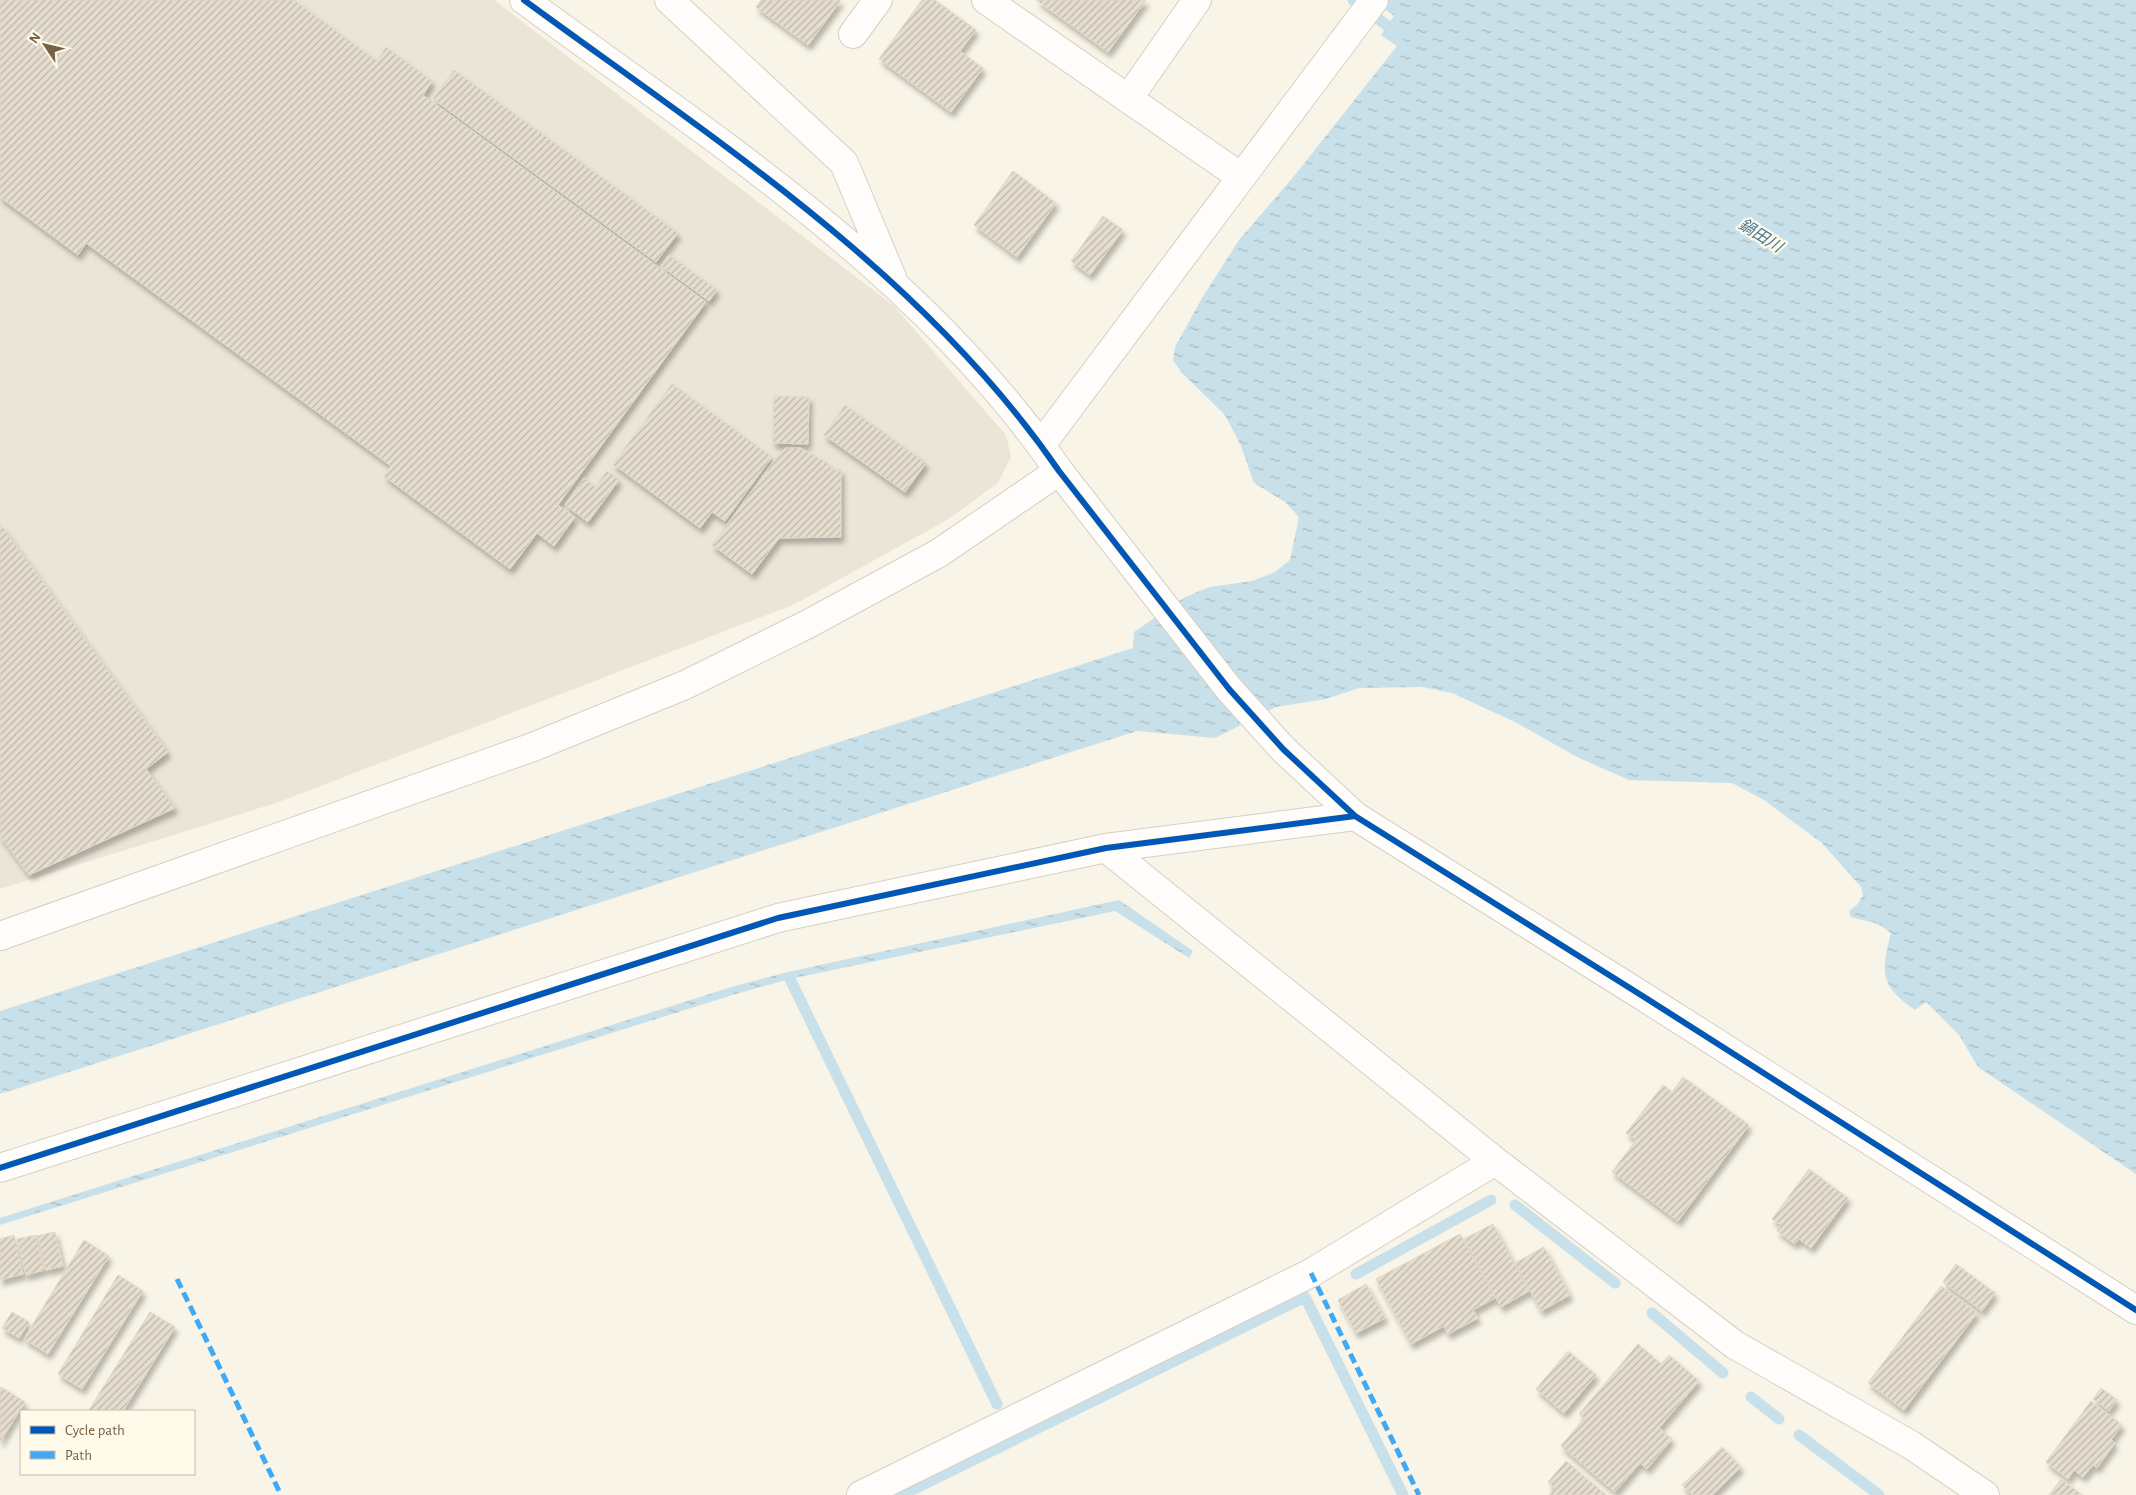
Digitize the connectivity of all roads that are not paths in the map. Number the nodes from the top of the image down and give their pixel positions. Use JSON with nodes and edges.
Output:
{"nodes":[{"id":1,"x":524,"y":0,"type":"edge"},
{"id":2,"x":669,"y":0,"type":"edge"},
{"id":3,"x":878,"y":0,"type":"edge"},
{"id":4,"x":986,"y":0,"type":"edge"},
{"id":5,"x":1197,"y":0,"type":"edge"},
{"id":6,"x":1374,"y":0,"type":"edge"},
{"id":7,"x":853,"y":34,"type":"dead end"},
{"id":8,"x":1128,"y":99,"type":"junction"},
{"id":9,"x":1241,"y":177,"type":"junction"},
{"id":10,"x":894,"y":283,"type":"junction"},
{"id":11,"x":1041,"y":445,"type":"junction"},
{"id":12,"x":1059,"y":471,"type":"junction"},
{"id":13,"x":1354,"y":816,"type":"junction"},
{"id":14,"x":1106,"y":848,"type":"junction"},
{"id":15,"x":0,"y":936,"type":"edge"},
{"id":16,"x":1495,"y":1161,"type":"junction"},
{"id":17,"x":0,"y":1168,"type":"edge"},
{"id":18,"x":2136,"y":1310,"type":"edge"},
{"id":19,"x":861,"y":1495,"type":"edge"},
{"id":20,"x":1985,"y":1495,"type":"edge"}],
"edges":[{"from":1,"to":10,"type":"street"},
{"from":2,"to":10,"type":"street"},
{"from":3,"to":7,"type":"street"},
{"from":4,"to":8,"type":"street"},
{"from":5,"to":8,"type":"street"},
{"from":6,"to":9,"type":"street"},
{"from":8,"to":9,"type":"street"},
{"from":9,"to":11,"type":"street"},
{"from":10,"to":11,"type":"street"},
{"from":11,"to":12,"type":"street"},
{"from":12,"to":13,"type":"street"},
{"from":12,"to":15,"type":"street"},
{"from":13,"to":14,"type":"street"},
{"from":13,"to":18,"type":"street"},
{"from":14,"to":16,"type":"street"},
{"from":14,"to":17,"type":"street"},
{"from":16,"to":19,"type":"street"},
{"from":16,"to":20,"type":"street"}]}
